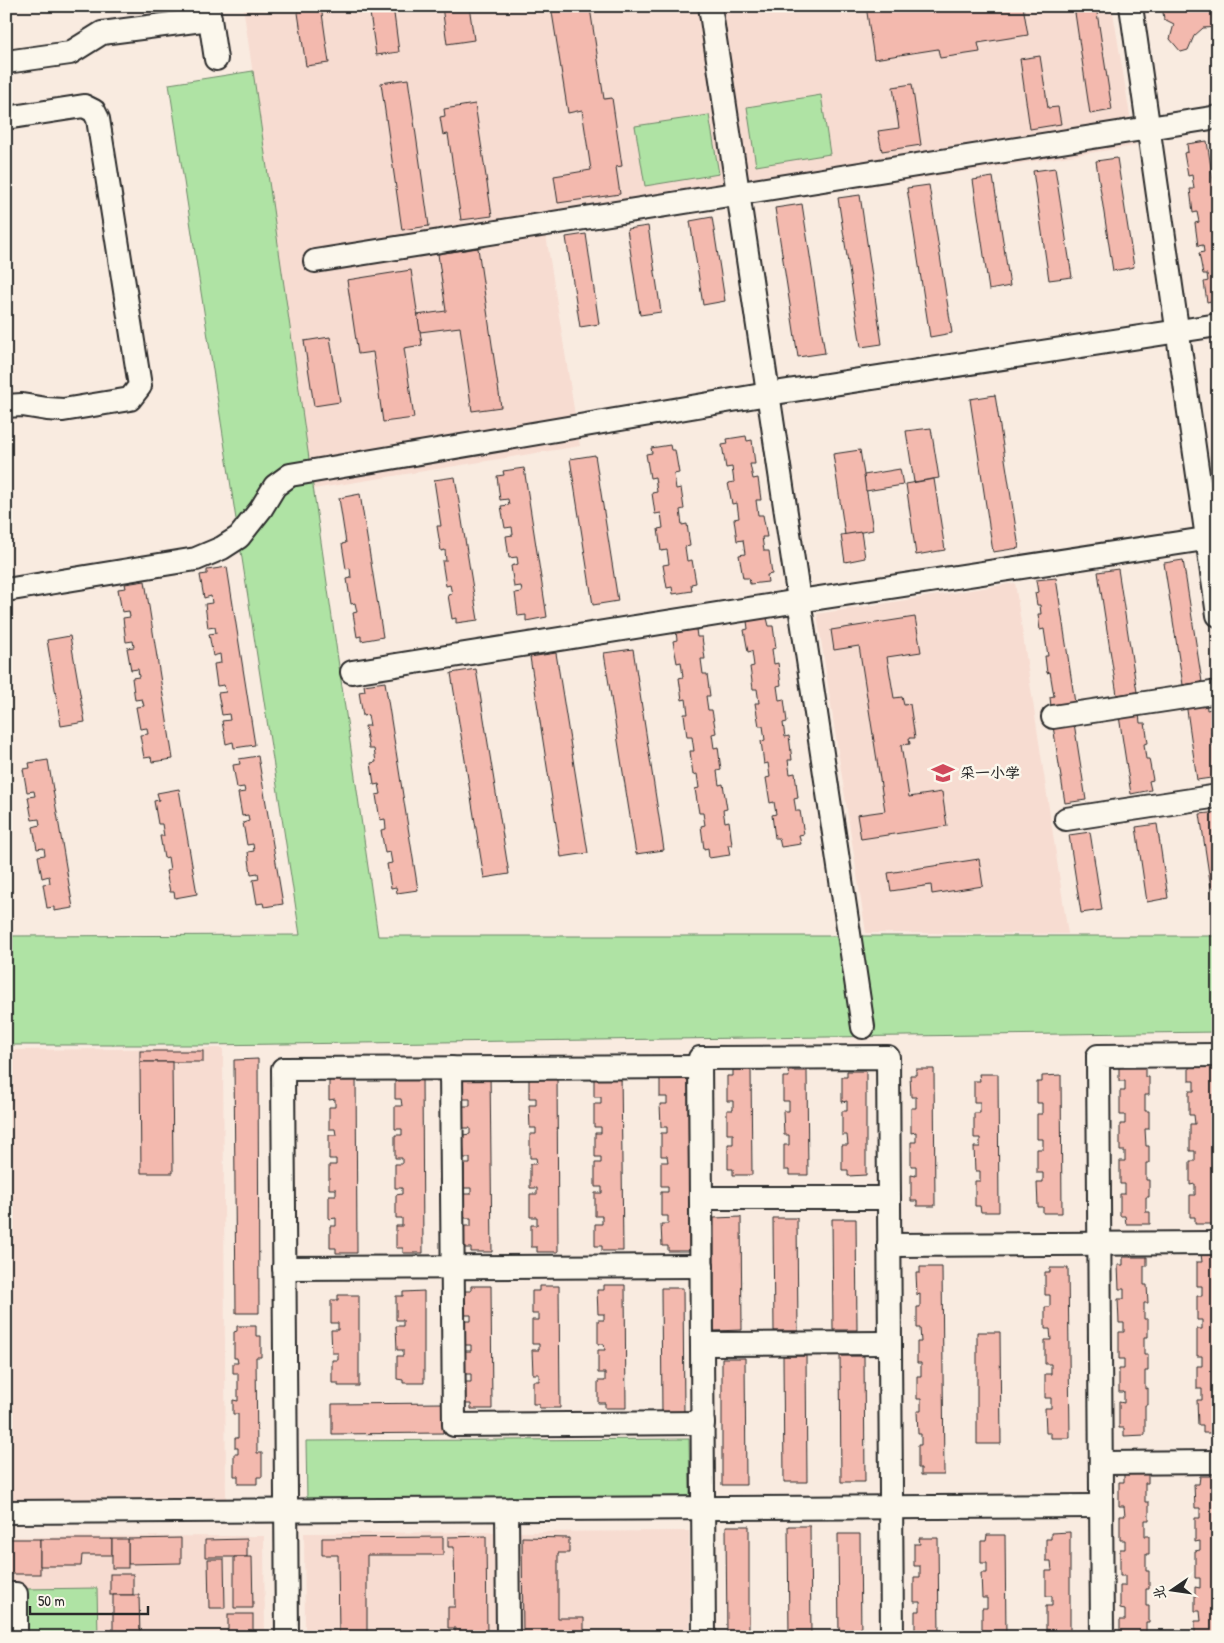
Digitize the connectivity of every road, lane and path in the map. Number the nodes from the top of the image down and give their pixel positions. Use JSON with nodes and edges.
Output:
{"nodes":[{"id":1,"x":710,"y":6,"type":"edge"},
{"id":2,"x":1131,"y":6,"type":"edge"},
{"id":3,"x":209,"y":12,"type":"edge"},
{"id":4,"x":216,"y":59,"type":"dead end"},
{"id":5,"x":6,"y":62,"type":"edge"},
{"id":6,"x":1218,"y":117,"type":"edge"},
{"id":7,"x":6,"y":118,"type":"edge"},
{"id":8,"x":1149,"y":128,"type":"junction"},
{"id":9,"x":738,"y":193,"type":"junction"},
{"id":10,"x":315,"y":261,"type":"dead end"},
{"id":11,"x":1218,"y":325,"type":"edge"},
{"id":12,"x":1178,"y":331,"type":"junction"},
{"id":13,"x":768,"y":394,"type":"junction"},
{"id":14,"x":6,"y":406,"type":"edge"},
{"id":15,"x":1212,"y":538,"type":"edge"},
{"id":16,"x":6,"y":590,"type":"edge"},
{"id":17,"x":799,"y":601,"type":"junction"},
{"id":18,"x":1218,"y":615,"type":"edge"},
{"id":19,"x":352,"y":672,"type":"dead end"},
{"id":20,"x":1218,"y":692,"type":"edge"},
{"id":21,"x":1053,"y":717,"type":"dead end"},
{"id":22,"x":1218,"y":796,"type":"edge"},
{"id":23,"x":1066,"y":819,"type":"dead end"},
{"id":24,"x":863,"y":1027,"type":"dead end"},
{"id":25,"x":1218,"y":1055,"type":"edge"},
{"id":26,"x":700,"y":1067,"type":"junction"},
{"id":27,"x":451,"y":1068,"type":"junction"},
{"id":28,"x":701,"y":1198,"type":"junction"},
{"id":29,"x":889,"y":1198,"type":"junction"},
{"id":30,"x":1218,"y":1243,"type":"edge"},
{"id":31,"x":1099,"y":1244,"type":"junction"},
{"id":32,"x":889,"y":1245,"type":"junction"},
{"id":33,"x":702,"y":1266,"type":"junction"},
{"id":34,"x":453,"y":1267,"type":"junction"},
{"id":35,"x":284,"y":1268,"type":"junction"},
{"id":36,"x":890,"y":1343,"type":"junction"},
{"id":37,"x":702,"y":1344,"type":"junction"},
{"id":38,"x":703,"y":1423,"type":"junction"},
{"id":39,"x":1218,"y":1462,"type":"edge"},
{"id":40,"x":1101,"y":1463,"type":"junction"},
{"id":41,"x":1101,"y":1506,"type":"junction"},
{"id":42,"x":891,"y":1508,"type":"junction"},
{"id":43,"x":704,"y":1509,"type":"junction"},
{"id":44,"x":508,"y":1510,"type":"junction"},
{"id":45,"x":286,"y":1511,"type":"junction"},
{"id":46,"x":6,"y":1512,"type":"edge"},
{"id":47,"x":6,"y":1594,"type":"edge"},
{"id":48,"x":16,"y":1637,"type":"edge"},
{"id":49,"x":287,"y":1637,"type":"edge"},
{"id":50,"x":508,"y":1637,"type":"edge"},
{"id":51,"x":704,"y":1637,"type":"edge"},
{"id":52,"x":892,"y":1637,"type":"edge"},
{"id":53,"x":1102,"y":1637,"type":"edge"}],
"edges":[{"from":1,"to":9,"type":"lane"},
{"from":2,"to":8,"type":"lane"},
{"from":3,"to":4,"type":"lane"},
{"from":3,"to":5,"type":"lane"},
{"from":6,"to":8,"type":"lane"},
{"from":7,"to":14,"type":"lane"},
{"from":8,"to":9,"type":"lane"},
{"from":8,"to":12,"type":"lane"},
{"from":9,"to":10,"type":"lane"},
{"from":9,"to":13,"type":"lane"},
{"from":11,"to":12,"type":"lane"},
{"from":12,"to":13,"type":"lane"},
{"from":12,"to":15,"type":"lane"},
{"from":13,"to":16,"type":"lane"},
{"from":13,"to":17,"type":"lane"},
{"from":15,"to":17,"type":"lane"},
{"from":15,"to":18,"type":"lane"},
{"from":17,"to":19,"type":"lane"},
{"from":17,"to":24,"type":"lane"},
{"from":20,"to":21,"type":"lane"},
{"from":22,"to":23,"type":"lane"},
{"from":25,"to":31,"type":"lane"},
{"from":26,"to":27,"type":"lane"},
{"from":26,"to":28,"type":"lane"},
{"from":26,"to":29,"type":"lane"},
{"from":27,"to":34,"type":"lane"},
{"from":27,"to":35,"type":"lane"},
{"from":28,"to":29,"type":"lane"},
{"from":28,"to":33,"type":"lane"},
{"from":29,"to":32,"type":"lane"},
{"from":30,"to":31,"type":"lane"},
{"from":31,"to":32,"type":"lane"},
{"from":31,"to":40,"type":"lane"},
{"from":32,"to":36,"type":"lane"},
{"from":33,"to":34,"type":"lane"},
{"from":33,"to":37,"type":"lane"},
{"from":34,"to":35,"type":"lane"},
{"from":34,"to":38,"type":"lane"},
{"from":35,"to":45,"type":"lane"},
{"from":36,"to":37,"type":"lane"},
{"from":36,"to":42,"type":"lane"},
{"from":37,"to":38,"type":"lane"},
{"from":38,"to":43,"type":"lane"},
{"from":39,"to":40,"type":"lane"},
{"from":40,"to":41,"type":"lane"},
{"from":41,"to":42,"type":"lane"},
{"from":41,"to":53,"type":"lane"},
{"from":42,"to":43,"type":"lane"},
{"from":42,"to":52,"type":"lane"},
{"from":43,"to":44,"type":"lane"},
{"from":43,"to":51,"type":"lane"},
{"from":44,"to":45,"type":"lane"},
{"from":44,"to":50,"type":"lane"},
{"from":45,"to":46,"type":"lane"},
{"from":45,"to":49,"type":"lane"},
{"from":47,"to":48,"type":"lane"}]}
